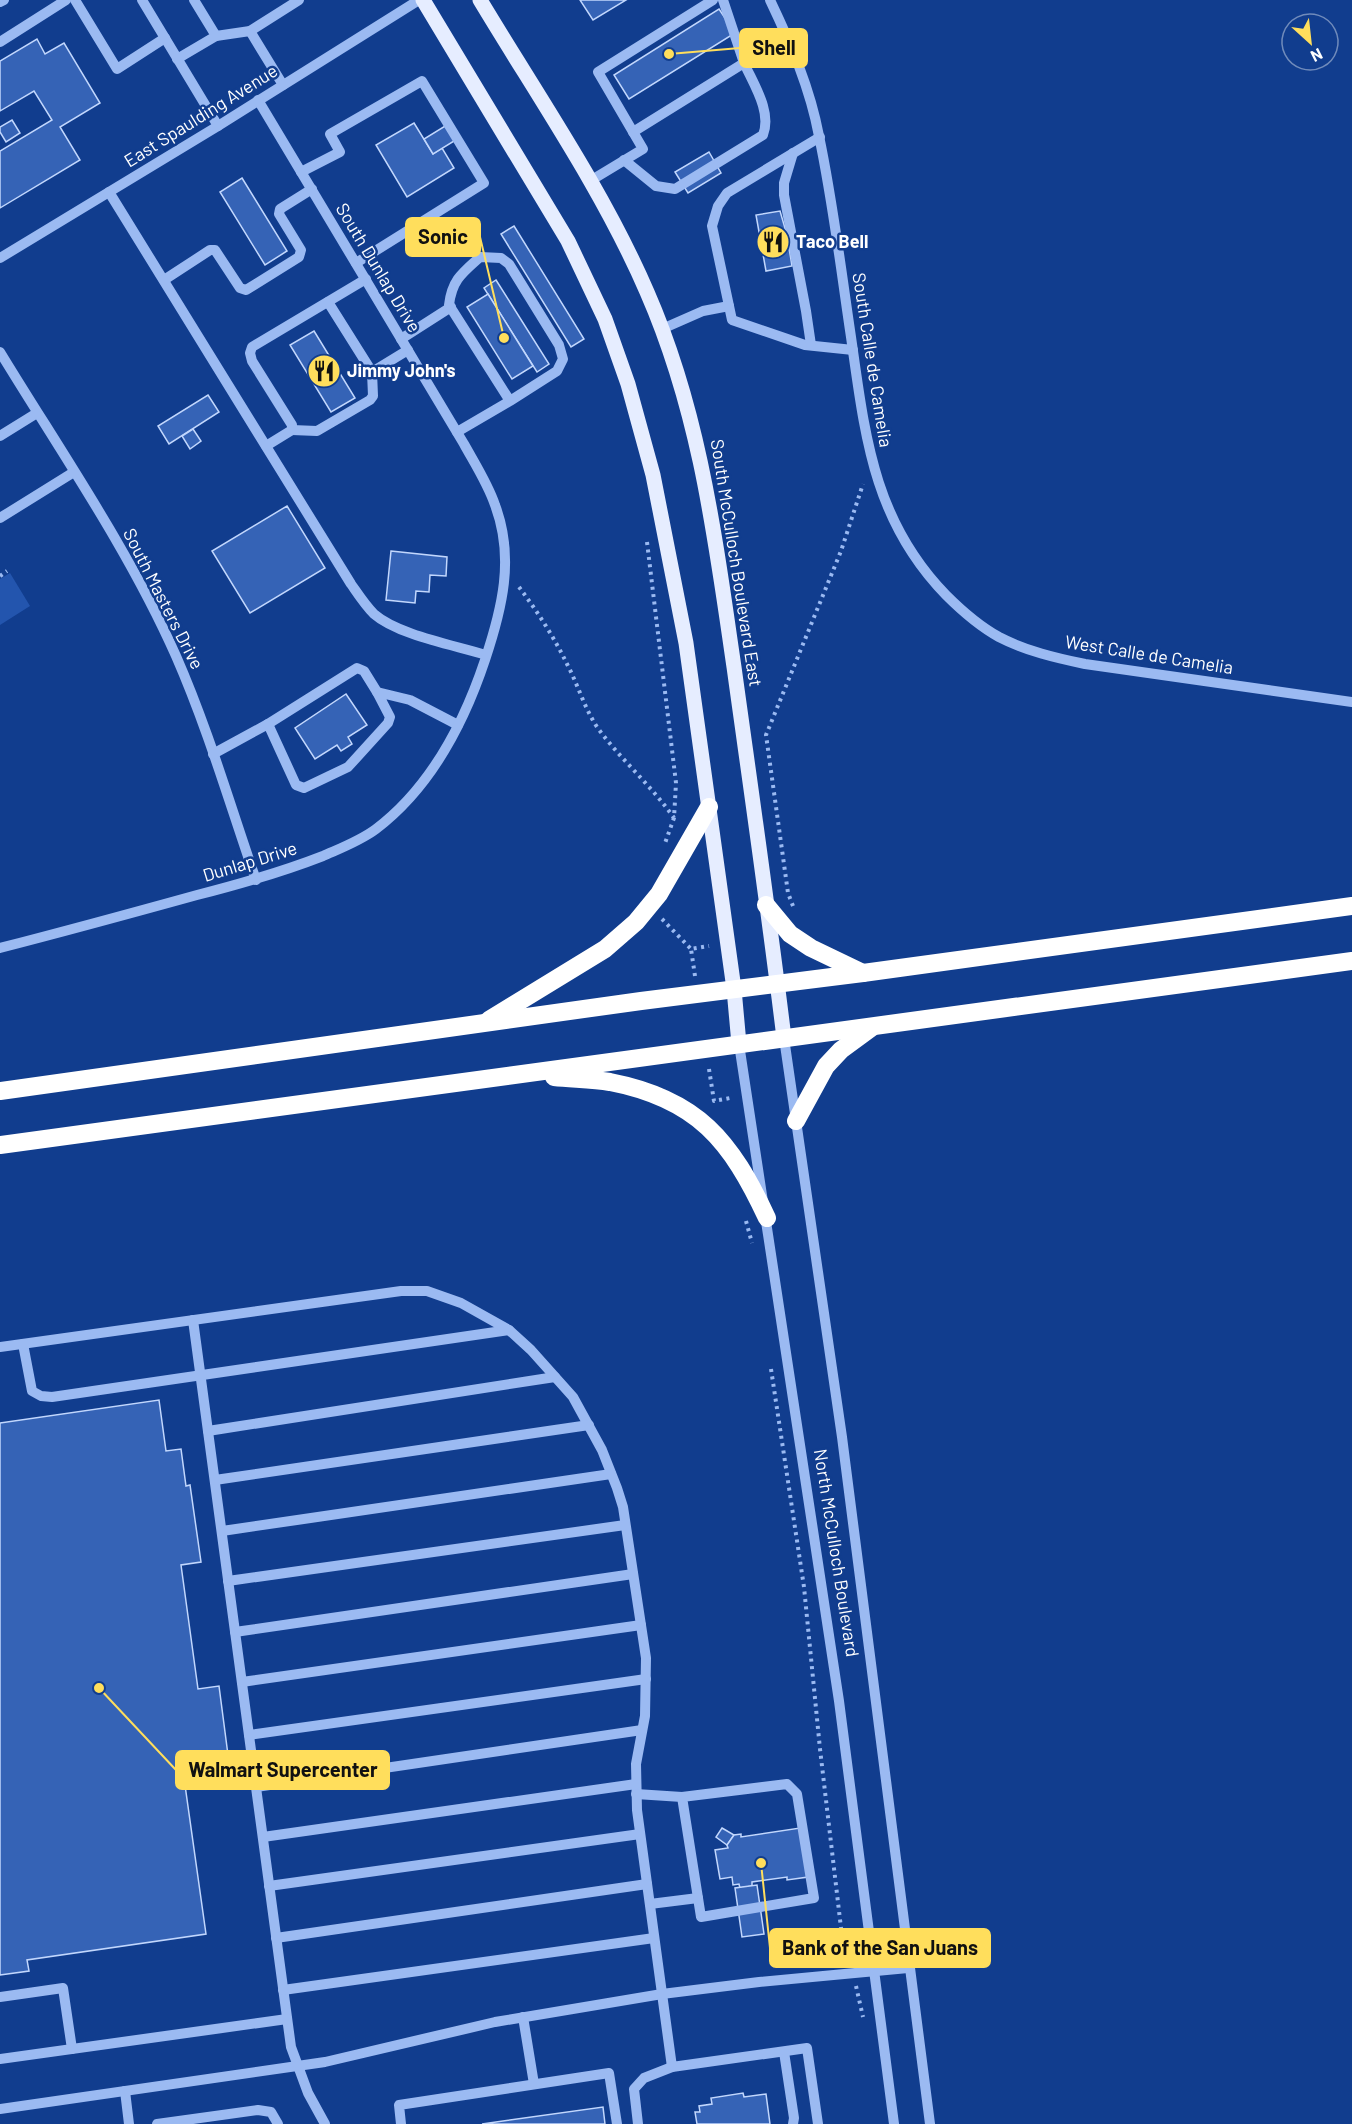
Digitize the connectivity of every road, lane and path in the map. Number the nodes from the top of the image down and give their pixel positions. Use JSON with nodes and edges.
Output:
{"nodes":[{"id":1,"x":66,"y":0,"type":"edge"},
{"id":2,"x":75,"y":0,"type":"edge"},
{"id":3,"x":142,"y":0,"type":"edge"},
{"id":4,"x":194,"y":0,"type":"edge"},
{"id":5,"x":298,"y":0,"type":"edge"},
{"id":6,"x":419,"y":0,"type":"edge"},
{"id":7,"x":423,"y":0,"type":"edge"},
{"id":8,"x":480,"y":0,"type":"edge"},
{"id":9,"x":713,"y":0,"type":"edge"},
{"id":10,"x":723,"y":0,"type":"edge"},
{"id":11,"x":770,"y":0,"type":"edge"},
{"id":12,"x":250,"y":31,"type":"junction"},
{"id":13,"x":216,"y":36,"type":"junction"},
{"id":14,"x":165,"y":38,"type":"junction"},
{"id":15,"x":0,"y":42,"type":"edge"},
{"id":16,"x":177,"y":59,"type":"junction"},
{"id":17,"x":744,"y":63,"type":"junction"},
{"id":18,"x":283,"y":85,"type":"junction"},
{"id":19,"x":258,"y":100,"type":"junction"},
{"id":20,"x":218,"y":126,"type":"junction"},
{"id":21,"x":633,"y":132,"type":"junction"},
{"id":22,"x":820,"y":137,"type":"junction"},
{"id":23,"x":793,"y":153,"type":"junction"},
{"id":24,"x":624,"y":160,"type":"junction"},
{"id":25,"x":301,"y":172,"type":"junction"},
{"id":26,"x":590,"y":182,"type":"junction"},
{"id":27,"x":312,"y":189,"type":"junction"},
{"id":28,"x":109,"y":192,"type":"junction"},
{"id":29,"x":0,"y":258,"type":"edge"},
{"id":30,"x":356,"y":263,"type":"junction"},
{"id":31,"x":366,"y":279,"type":"junction"},
{"id":32,"x":164,"y":280,"type":"junction"},
{"id":33,"x":328,"y":302,"type":"junction"},
{"id":34,"x":729,"y":306,"type":"junction"},
{"id":35,"x":451,"y":307,"type":"junction"},
{"id":36,"x":662,"y":328,"type":"junction"},
{"id":37,"x":401,"y":339,"type":"junction"},
{"id":38,"x":811,"y":345,"type":"junction"},
{"id":39,"x":408,"y":350,"type":"junction"},
{"id":40,"x":853,"y":350,"type":"junction"},
{"id":41,"x":0,"y":352,"type":"edge"},
{"id":42,"x":372,"y":372,"type":"junction"},
{"id":43,"x":510,"y":401,"type":"junction"},
{"id":44,"x":37,"y":413,"type":"junction"},
{"id":45,"x":292,"y":430,"type":"junction"},
{"id":46,"x":457,"y":432,"type":"junction"},
{"id":47,"x":0,"y":436,"type":"edge"},
{"id":48,"x":266,"y":446,"type":"junction"},
{"id":49,"x":871,"y":455,"type":"junction"},
{"id":50,"x":74,"y":472,"type":"junction"},
{"id":51,"x":0,"y":518,"type":"edge"},
{"id":52,"x":646,"y":532,"type":"dead end"},
{"id":53,"x":506,"y":569,"type":"junction"},
{"id":54,"x":7,"y":571,"type":"dead end"},
{"id":55,"x":0,"y":576,"type":"edge"},
{"id":56,"x":955,"y":604,"type":"joint"},
{"id":57,"x":486,"y":655,"type":"junction"},
{"id":58,"x":377,"y":692,"type":"junction"},
{"id":59,"x":1352,"y":702,"type":"edge"},
{"id":60,"x":268,"y":724,"type":"junction"},
{"id":61,"x":458,"y":725,"type":"junction"},
{"id":62,"x":213,"y":754,"type":"junction"},
{"id":63,"x":709,"y":807,"type":"junction"},
{"id":64,"x":674,"y":818,"type":"junction"},
{"id":65,"x":661,"y":854,"type":"dead end"},
{"id":66,"x":256,"y":880,"type":"junction"},
{"id":67,"x":766,"y":905,"type":"junction"},
{"id":68,"x":1352,"y":906,"type":"edge"},
{"id":69,"x":796,"y":910,"type":"dead end"},
{"id":70,"x":657,"y":914,"type":"dead end"},
{"id":71,"x":709,"y":946,"type":"dead end"},
{"id":72,"x":0,"y":948,"type":"edge"},
{"id":73,"x":691,"y":949,"type":"junction"},
{"id":74,"x":1352,"y":961,"type":"edge"},
{"id":75,"x":863,"y":973,"type":"junction"},
{"id":76,"x":695,"y":976,"type":"dead end"},
{"id":77,"x":777,"y":983,"type":"junction"},
{"id":78,"x":734,"y":989,"type":"junction"},
{"id":79,"x":482,"y":1024,"type":"junction"},
{"id":80,"x":873,"y":1027,"type":"junction"},
{"id":81,"x":784,"y":1038,"type":"junction"},
{"id":82,"x":740,"y":1044,"type":"junction"},
{"id":83,"x":709,"y":1069,"type":"dead end"},
{"id":84,"x":522,"y":1075,"type":"junction"},
{"id":85,"x":0,"y":1091,"type":"edge"},
{"id":86,"x":730,"y":1098,"type":"dead end"},
{"id":87,"x":796,"y":1121,"type":"junction"},
{"id":88,"x":0,"y":1145,"type":"edge"},
{"id":89,"x":744,"y":1215,"type":"dead end"},
{"id":90,"x":767,"y":1218,"type":"junction"},
{"id":91,"x":753,"y":1245,"type":"dead end"},
{"id":92,"x":193,"y":1320,"type":"junction"},
{"id":93,"x":509,"y":1330,"type":"junction"},
{"id":94,"x":23,"y":1344,"type":"junction"},
{"id":95,"x":0,"y":1347,"type":"edge"},
{"id":96,"x":771,"y":1366,"type":"dead end"},
{"id":97,"x":201,"y":1377,"type":"junction"},
{"id":98,"x":555,"y":1377,"type":"junction"},
{"id":99,"x":589,"y":1425,"type":"junction"},
{"id":100,"x":208,"y":1431,"type":"junction"},
{"id":101,"x":611,"y":1474,"type":"junction"},
{"id":102,"x":215,"y":1480,"type":"junction"},
{"id":103,"x":625,"y":1525,"type":"junction"},
{"id":104,"x":222,"y":1532,"type":"junction"},
{"id":105,"x":633,"y":1574,"type":"junction"},
{"id":106,"x":228,"y":1581,"type":"junction"},
{"id":107,"x":641,"y":1625,"type":"junction"},
{"id":108,"x":235,"y":1632,"type":"junction"},
{"id":109,"x":646,"y":1679,"type":"junction"},
{"id":110,"x":242,"y":1682,"type":"junction"},
{"id":111,"x":642,"y":1730,"type":"junction"},
{"id":112,"x":249,"y":1734,"type":"junction"},
{"id":113,"x":256,"y":1787,"type":"junction"},
{"id":114,"x":636,"y":1789,"type":"junction"},
{"id":115,"x":682,"y":1797,"type":"junction"},
{"id":116,"x":640,"y":1834,"type":"junction"},
{"id":117,"x":263,"y":1837,"type":"junction"},
{"id":118,"x":647,"y":1884,"type":"junction"},
{"id":119,"x":269,"y":1886,"type":"junction"},
{"id":120,"x":698,"y":1898,"type":"junction"},
{"id":121,"x":650,"y":1904,"type":"junction"},
{"id":122,"x":841,"y":1928,"type":"dead end"},
{"id":123,"x":276,"y":1938,"type":"junction"},
{"id":124,"x":654,"y":1938,"type":"junction"},
{"id":125,"x":908,"y":1968,"type":"junction"},
{"id":126,"x":874,"y":1972,"type":"junction"},
{"id":127,"x":283,"y":1990,"type":"junction"},
{"id":128,"x":662,"y":1994,"type":"junction"},
{"id":129,"x":0,"y":1998,"type":"edge"},
{"id":130,"x":523,"y":2017,"type":"junction"},
{"id":131,"x":287,"y":2019,"type":"junction"},
{"id":132,"x":72,"y":2049,"type":"junction"},
{"id":133,"x":784,"y":2052,"type":"junction"},
{"id":134,"x":0,"y":2060,"type":"edge"},
{"id":135,"x":298,"y":2065,"type":"junction"},
{"id":136,"x":672,"y":2067,"type":"junction"},
{"id":137,"x":534,"y":2084,"type":"junction"},
{"id":138,"x":125,"y":2091,"type":"junction"},
{"id":139,"x":0,"y":2109,"type":"edge"},
{"id":140,"x":129,"y":2124,"type":"edge"},
{"id":141,"x":157,"y":2124,"type":"edge"},
{"id":142,"x":278,"y":2124,"type":"edge"},
{"id":143,"x":325,"y":2124,"type":"edge"},
{"id":144,"x":401,"y":2124,"type":"edge"},
{"id":145,"x":617,"y":2124,"type":"edge"},
{"id":146,"x":638,"y":2124,"type":"edge"},
{"id":147,"x":793,"y":2124,"type":"edge"},
{"id":148,"x":818,"y":2124,"type":"edge"},
{"id":149,"x":894,"y":2124,"type":"edge"},
{"id":150,"x":930,"y":2124,"type":"edge"}],
"edges":[{"from":1,"to":15,"type":"street"},
{"from":2,"to":14,"type":"street"},
{"from":3,"to":14,"type":"street"},
{"from":4,"to":13,"type":"street"},
{"from":5,"to":12,"type":"street"},
{"from":6,"to":18,"type":"street","name":"East Spaulding Avenue"},
{"from":7,"to":63,"type":"main road"},
{"from":8,"to":26,"type":"main road","name":"South McCulloch Boulevard East"},
{"from":9,"to":21,"type":"street"},
{"from":10,"to":17,"type":"street"},
{"from":11,"to":22,"type":"street","name":"South Calle de Camelia"},
{"from":12,"to":13,"type":"street"},
{"from":12,"to":18,"type":"street"},
{"from":13,"to":16,"type":"street"},
{"from":14,"to":16,"type":"street"},
{"from":16,"to":20,"type":"street"},
{"from":17,"to":21,"type":"street"},
{"from":17,"to":24,"type":"street"},
{"from":18,"to":19,"type":"street","name":"East Spaulding Avenue"},
{"from":19,"to":20,"type":"street","name":"East Spaulding Avenue"},
{"from":19,"to":25,"type":"street","name":"South Dunlap Drive"},
{"from":20,"to":28,"type":"street","name":"East Spaulding Avenue"},
{"from":21,"to":24,"type":"street"},
{"from":22,"to":23,"type":"street"},
{"from":22,"to":40,"type":"street","name":"South Calle de Camelia"},
{"from":23,"to":34,"type":"street"},
{"from":23,"to":38,"type":"street"},
{"from":24,"to":26,"type":"street"},
{"from":25,"to":27,"type":"street","name":"South Dunlap Drive"},
{"from":25,"to":30,"type":"street"},
{"from":26,"to":36,"type":"main road","name":"South McCulloch Boulevard East"},
{"from":27,"to":30,"type":"street","name":"South Dunlap Drive"},
{"from":27,"to":32,"type":"street"},
{"from":28,"to":29,"type":"street","name":"East Spaulding Avenue"},
{"from":28,"to":32,"type":"street"},
{"from":30,"to":31,"type":"street","name":"South Dunlap Drive"},
{"from":31,"to":33,"type":"street"},
{"from":31,"to":37,"type":"street","name":"South Dunlap Drive"},
{"from":32,"to":48,"type":"street"},
{"from":33,"to":42,"type":"street"},
{"from":33,"to":45,"type":"street"},
{"from":34,"to":36,"type":"street"},
{"from":34,"to":38,"type":"street"},
{"from":35,"to":37,"type":"street"},
{"from":35,"to":43,"type":"street"},
{"from":35,"to":43,"type":"street"},
{"from":36,"to":67,"type":"main road","name":"South McCulloch Boulevard East"},
{"from":37,"to":39,"type":"street","name":"South Dunlap Drive"},
{"from":38,"to":40,"type":"street"},
{"from":39,"to":42,"type":"street"},
{"from":39,"to":46,"type":"street","name":"South Dunlap Drive"},
{"from":40,"to":49,"type":"street","name":"South Calle de Camelia"},
{"from":41,"to":44,"type":"street","name":"South Masters Drive"},
{"from":42,"to":45,"type":"street"},
{"from":43,"to":46,"type":"street"},
{"from":44,"to":47,"type":"street"},
{"from":44,"to":50,"type":"street","name":"South Masters Drive"},
{"from":45,"to":48,"type":"street"},
{"from":46,"to":53,"type":"street","name":"South Dunlap Drive"},
{"from":48,"to":57,"type":"street"},
{"from":49,"to":56,"type":"street","name":"South Calle de Camelia"},
{"from":49,"to":69,"type":"path"},
{"from":50,"to":51,"type":"street"},
{"from":50,"to":62,"type":"street","name":"South Masters Drive"},
{"from":52,"to":64,"type":"path"},
{"from":53,"to":57,"type":"street","name":"South Dunlap Drive"},
{"from":53,"to":64,"type":"path"},
{"from":54,"to":55,"type":"path"},
{"from":56,"to":59,"type":"street","name":"West Calle de Camelia"},
{"from":57,"to":61,"type":"street","name":"South Dunlap Drive"},
{"from":58,"to":60,"type":"street"},
{"from":58,"to":60,"type":"street"},
{"from":58,"to":61,"type":"street"},
{"from":60,"to":62,"type":"street"},
{"from":61,"to":66,"type":"street","name":"Dunlap Drive"},
{"from":62,"to":66,"type":"street","name":"South Masters Drive"},
{"from":63,"to":78,"type":"main road"},
{"from":63,"to":79,"type":"highway"},
{"from":64,"to":65,"type":"path"},
{"from":66,"to":72,"type":"street","name":"Dunlap Drive"},
{"from":67,"to":75,"type":"highway"},
{"from":67,"to":77,"type":"main road","name":"South McCulloch Boulevard East"},
{"from":68,"to":75,"type":"highway"},
{"from":70,"to":73,"type":"path"},
{"from":71,"to":73,"type":"path"},
{"from":73,"to":76,"type":"path"},
{"from":74,"to":80,"type":"highway"},
{"from":75,"to":77,"type":"highway"},
{"from":77,"to":78,"type":"highway"},
{"from":77,"to":81,"type":"main road","name":"South McCulloch Boulevard East"},
{"from":78,"to":79,"type":"highway"},
{"from":78,"to":82,"type":"main road","name":"North McCulloch Boulevard"},
{"from":79,"to":85,"type":"highway"},
{"from":80,"to":81,"type":"highway"},
{"from":80,"to":87,"type":"highway"},
{"from":81,"to":82,"type":"highway"},
{"from":81,"to":87,"type":"street","name":"North McCulloch Boulevard"},
{"from":82,"to":84,"type":"highway"},
{"from":82,"to":90,"type":"street","name":"North McCulloch Boulevard"},
{"from":83,"to":86,"type":"path"},
{"from":84,"to":88,"type":"highway"},
{"from":84,"to":90,"type":"highway"},
{"from":87,"to":125,"type":"street","name":"North McCulloch Boulevard"},
{"from":89,"to":91,"type":"path"},
{"from":90,"to":126,"type":"street","name":"North McCulloch Boulevard"},
{"from":92,"to":93,"type":"street"},
{"from":92,"to":94,"type":"street"},
{"from":92,"to":97,"type":"street"},
{"from":93,"to":97,"type":"street"},
{"from":93,"to":98,"type":"street"},
{"from":94,"to":95,"type":"street"},
{"from":94,"to":97,"type":"street"},
{"from":96,"to":122,"type":"path"},
{"from":97,"to":100,"type":"street"},
{"from":98,"to":99,"type":"street"},
{"from":98,"to":100,"type":"street"},
{"from":99,"to":101,"type":"street"},
{"from":99,"to":102,"type":"street"},
{"from":100,"to":102,"type":"street"},
{"from":101,"to":103,"type":"street"},
{"from":101,"to":104,"type":"street"},
{"from":102,"to":104,"type":"street"},
{"from":103,"to":105,"type":"street"},
{"from":103,"to":106,"type":"street"},
{"from":104,"to":106,"type":"street"},
{"from":105,"to":107,"type":"street"},
{"from":105,"to":108,"type":"street"},
{"from":106,"to":108,"type":"street"},
{"from":107,"to":109,"type":"street"},
{"from":107,"to":110,"type":"street"},
{"from":108,"to":110,"type":"street"},
{"from":109,"to":111,"type":"street"},
{"from":109,"to":112,"type":"street"},
{"from":110,"to":112,"type":"street"},
{"from":111,"to":113,"type":"street"},
{"from":111,"to":114,"type":"street"},
{"from":112,"to":113,"type":"street"},
{"from":113,"to":117,"type":"street"},
{"from":114,"to":115,"type":"street"},
{"from":114,"to":116,"type":"street"},
{"from":114,"to":117,"type":"street"},
{"from":115,"to":120,"type":"street"},
{"from":115,"to":120,"type":"street"},
{"from":116,"to":118,"type":"street"},
{"from":116,"to":119,"type":"street"},
{"from":117,"to":119,"type":"street"},
{"from":118,"to":121,"type":"street"},
{"from":118,"to":123,"type":"street"},
{"from":119,"to":123,"type":"street"},
{"from":120,"to":121,"type":"street"},
{"from":121,"to":124,"type":"street"},
{"from":123,"to":127,"type":"street"},
{"from":124,"to":127,"type":"street"},
{"from":124,"to":128,"type":"street"},
{"from":125,"to":126,"type":"street"},
{"from":125,"to":150,"type":"street","name":"North McCulloch Boulevard"},
{"from":126,"to":128,"type":"street"},
{"from":126,"to":149,"type":"street","name":"North McCulloch Boulevard"},
{"from":127,"to":131,"type":"street"},
{"from":128,"to":130,"type":"street"},
{"from":128,"to":136,"type":"street"},
{"from":129,"to":132,"type":"street"},
{"from":130,"to":135,"type":"street"},
{"from":130,"to":137,"type":"street"},
{"from":131,"to":132,"type":"street"},
{"from":131,"to":135,"type":"street"},
{"from":132,"to":134,"type":"street"},
{"from":133,"to":136,"type":"street"},
{"from":133,"to":147,"type":"street"},
{"from":133,"to":148,"type":"street"},
{"from":135,"to":138,"type":"street"},
{"from":135,"to":143,"type":"street"},
{"from":136,"to":146,"type":"street"},
{"from":137,"to":144,"type":"street"},
{"from":137,"to":145,"type":"street"},
{"from":138,"to":139,"type":"street"},
{"from":138,"to":140,"type":"street"},
{"from":141,"to":142,"type":"street"}]}
